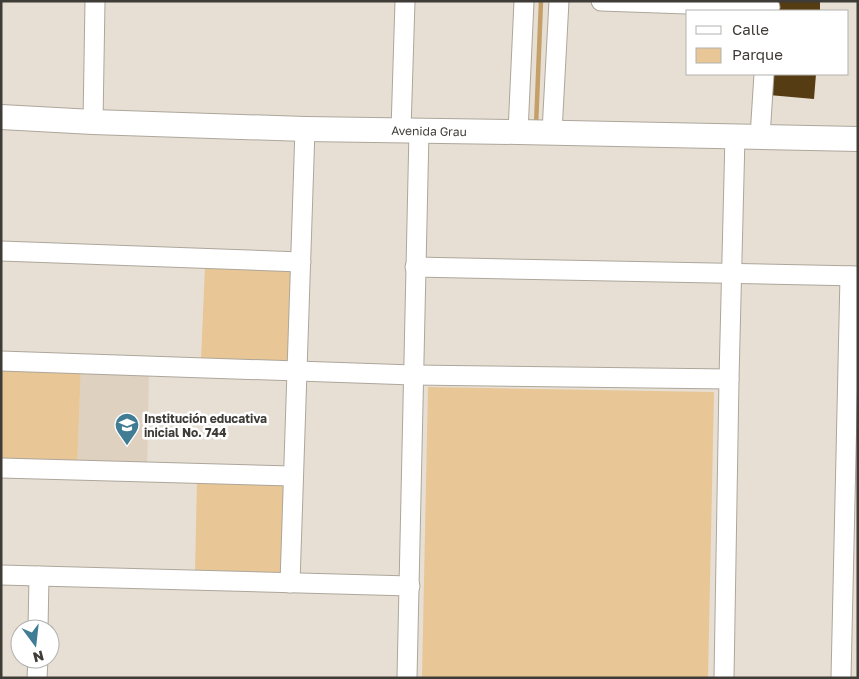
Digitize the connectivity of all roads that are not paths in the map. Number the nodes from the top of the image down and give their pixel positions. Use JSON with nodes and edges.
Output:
{"nodes":[{"id":1,"x":95,"y":1,"type":"edge"},
{"id":2,"x":405,"y":1,"type":"edge"},
{"id":3,"x":524,"y":1,"type":"edge"},
{"id":4,"x":559,"y":1,"type":"edge"},
{"id":5,"x":601,"y":1,"type":"edge"},
{"id":6,"x":675,"y":3,"type":"edge"},
{"id":7,"x":770,"y":7,"type":"edge"},
{"id":8,"x":764,"y":75,"type":"edge"},
{"id":9,"x":1,"y":117,"type":"edge"},
{"id":10,"x":93,"y":122,"type":"junction"},
{"id":11,"x":305,"y":129,"type":"junction"},
{"id":12,"x":410,"y":130,"type":"junction"},
{"id":13,"x":518,"y":132,"type":"junction"},
{"id":14,"x":552,"y":132,"type":"junction"},
{"id":15,"x":735,"y":136,"type":"junction"},
{"id":16,"x":760,"y":137,"type":"junction"},
{"id":17,"x":858,"y":139,"type":"edge"},
{"id":18,"x":1,"y":251,"type":"edge"},
{"id":19,"x":301,"y":262,"type":"junction"},
{"id":20,"x":415,"y":267,"type":"junction"},
{"id":21,"x":732,"y":272,"type":"junction"},
{"id":22,"x":854,"y":276,"type":"edge"},
{"id":23,"x":1,"y":361,"type":"edge"},
{"id":24,"x":297,"y":370,"type":"junction"},
{"id":25,"x":413,"y":375,"type":"junction"},
{"id":26,"x":853,"y":378,"type":"edge"},
{"id":27,"x":729,"y":379,"type":"junction"},
{"id":28,"x":1,"y":468,"type":"edge"},
{"id":29,"x":292,"y":476,"type":"junction"},
{"id":30,"x":852,"y":487,"type":"edge"},
{"id":31,"x":1,"y":574,"type":"edge"},
{"id":32,"x":39,"y":576,"type":"junction"},
{"id":33,"x":290,"y":583,"type":"junction"},
{"id":34,"x":410,"y":586,"type":"junction"},
{"id":35,"x":851,"y":595,"type":"edge"},
{"id":36,"x":38,"y":619,"type":"edge"},
{"id":37,"x":407,"y":678,"type":"edge"},
{"id":38,"x":724,"y":678,"type":"edge"},
{"id":39,"x":841,"y":678,"type":"edge"}],
"edges":[{"from":1,"to":10,"type":"street"},
{"from":2,"to":12,"type":"street"},
{"from":3,"to":13,"type":"street"},
{"from":4,"to":14,"type":"street"},
{"from":5,"to":6,"type":"street"},
{"from":6,"to":7,"type":"street"},
{"from":8,"to":16,"type":"street"},
{"from":9,"to":10,"type":"main road","name":"Avenida Grau"},
{"from":10,"to":11,"type":"main road","name":"Avenida Grau"},
{"from":11,"to":12,"type":"main road","name":"Avenida Grau"},
{"from":11,"to":19,"type":"street"},
{"from":12,"to":13,"type":"main road","name":"Avenida Grau"},
{"from":12,"to":20,"type":"street"},
{"from":13,"to":14,"type":"main road","name":"Avenida Grau"},
{"from":14,"to":15,"type":"main road","name":"Avenida Grau"},
{"from":15,"to":16,"type":"main road","name":"Avenida Grau"},
{"from":15,"to":21,"type":"street"},
{"from":16,"to":17,"type":"main road","name":"Avenida Grau"},
{"from":18,"to":19,"type":"street"},
{"from":19,"to":24,"type":"street"},
{"from":20,"to":21,"type":"street"},
{"from":20,"to":25,"type":"street"},
{"from":21,"to":22,"type":"street"},
{"from":21,"to":27,"type":"street"},
{"from":22,"to":26,"type":"street"},
{"from":23,"to":24,"type":"street"},
{"from":24,"to":25,"type":"street"},
{"from":24,"to":29,"type":"street"},
{"from":25,"to":27,"type":"street"},
{"from":25,"to":34,"type":"street"},
{"from":26,"to":30,"type":"street"},
{"from":27,"to":38,"type":"street"},
{"from":28,"to":29,"type":"street"},
{"from":29,"to":33,"type":"street"},
{"from":30,"to":35,"type":"street"},
{"from":31,"to":32,"type":"street"},
{"from":32,"to":33,"type":"street"},
{"from":32,"to":36,"type":"street"},
{"from":33,"to":34,"type":"street"},
{"from":34,"to":37,"type":"street"},
{"from":35,"to":39,"type":"street"}]}
